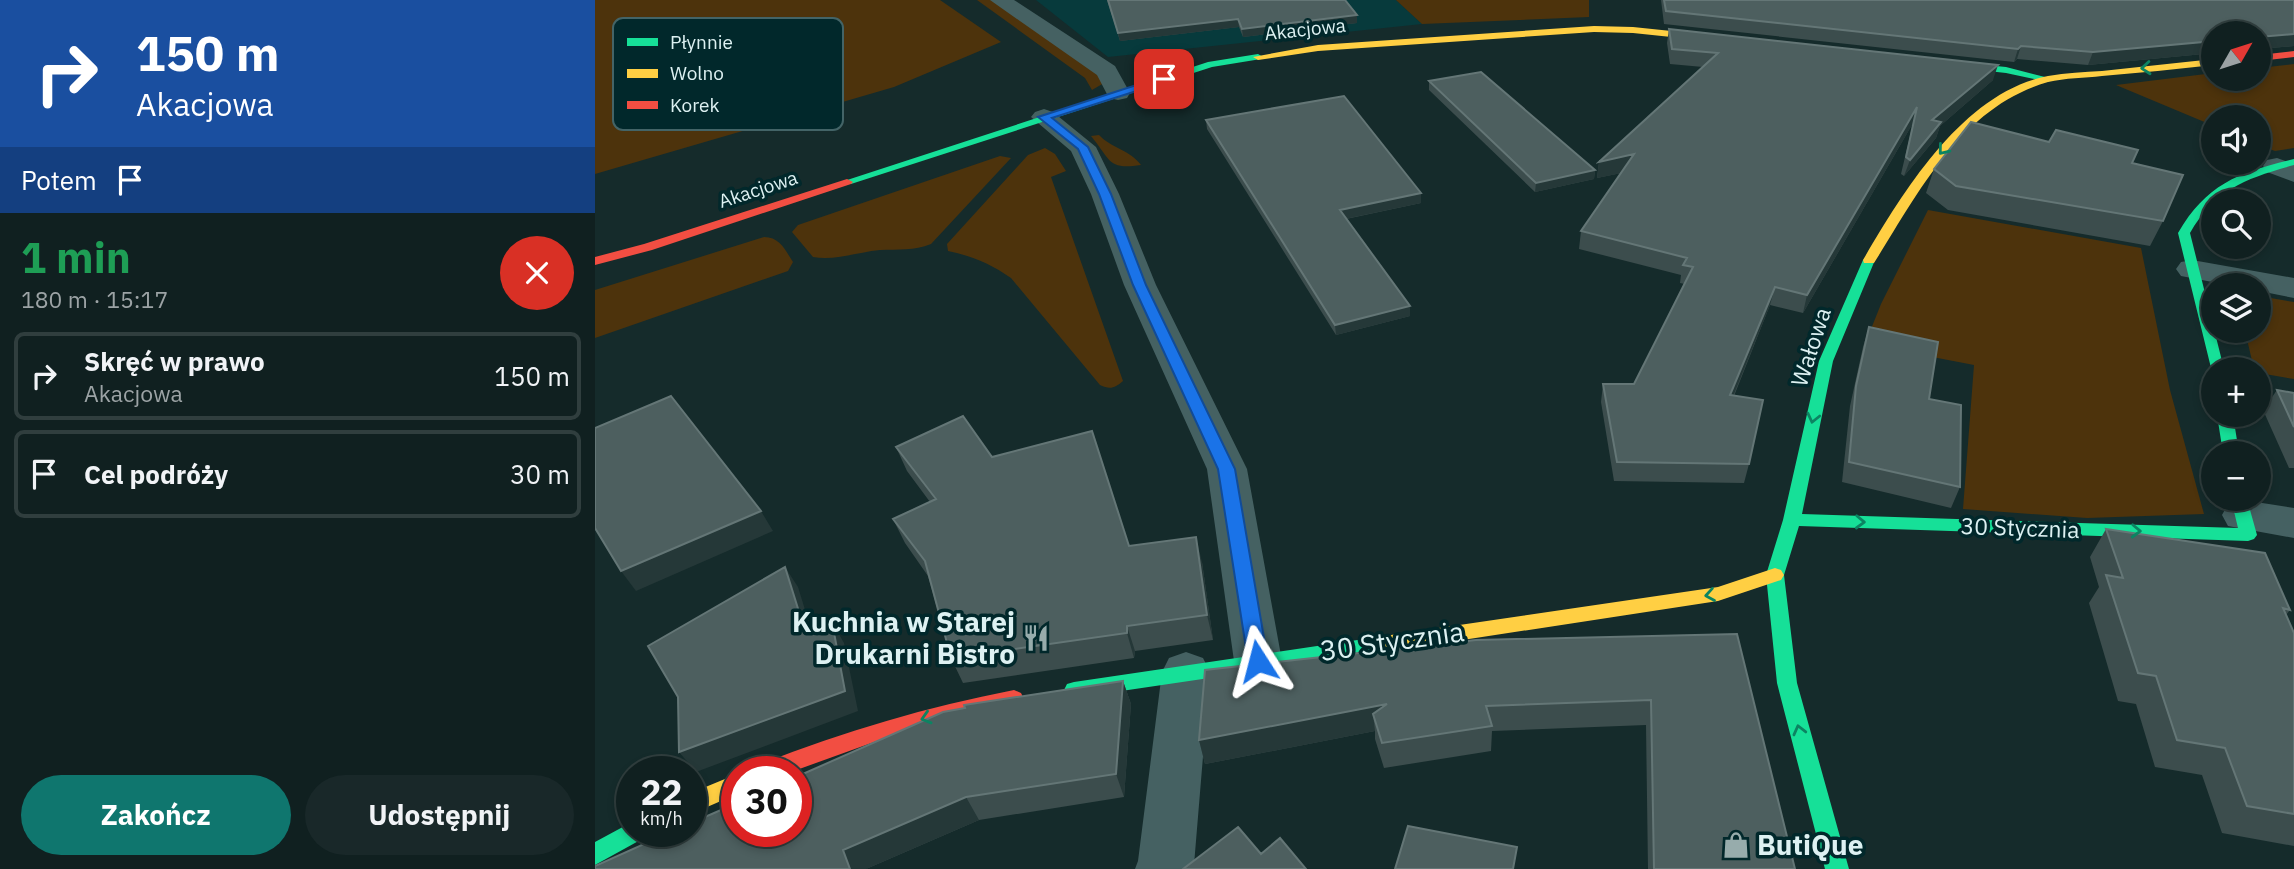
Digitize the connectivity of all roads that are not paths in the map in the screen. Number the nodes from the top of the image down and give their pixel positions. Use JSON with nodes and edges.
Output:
{"nodes":[{"id":1,"x":1000,"y":0,"type":"edge"},
{"id":2,"x":1734,"y":41,"type":"edge"},
{"id":3,"x":2294,"y":54,"type":"edge"},
{"id":4,"x":2271,"y":57,"type":"edge"},
{"id":5,"x":1936,"y":62,"type":"edge"},
{"id":6,"x":2201,"y":63,"type":"edge"},
{"id":7,"x":2048,"y":79,"type":"junction"},
{"id":8,"x":1118,"y":93,"type":"junction"},
{"id":9,"x":1044,"y":117,"type":"junction"},
{"id":10,"x":2288,"y":167,"type":"edge"},
{"id":11,"x":595,"y":261,"type":"edge"},
{"id":12,"x":2192,"y":269,"type":"junction"},
{"id":13,"x":2294,"y":288,"type":"edge"},
{"id":14,"x":2214,"y":357,"type":"edge"},
{"id":15,"x":1792,"y":520,"type":"junction"},
{"id":16,"x":2294,"y":523,"type":"edge"},
{"id":17,"x":2246,"y":524,"type":"edge"},
{"id":18,"x":1775,"y":575,"type":"junction"},
{"id":19,"x":1258,"y":661,"type":"junction"},
{"id":20,"x":1185,"y":672,"type":"junction"},
{"id":21,"x":1062,"y":691,"type":"edge"},
{"id":22,"x":1034,"y":696,"type":"edge"},
{"id":23,"x":803,"y":756,"type":"edge"},
{"id":24,"x":1163,"y":869,"type":"edge"},
{"id":25,"x":1837,"y":869,"type":"edge"}],
"edges":[{"from":1,"to":8,"type":"street"},
{"from":2,"to":8,"type":"street","name":"Akacjowa"},
{"from":3,"to":4,"type":"street"},
{"from":5,"to":7,"type":"street"},
{"from":6,"to":7,"type":"street","name":"Wałowa","one_way":true},
{"from":7,"to":15,"type":"street","name":"Wałowa","one_way":true},
{"from":8,"to":9,"type":"street","name":"Akacjowa"},
{"from":9,"to":11,"type":"street","name":"Akacjowa"},
{"from":9,"to":19,"type":"street"},
{"from":10,"to":12,"type":"street"},
{"from":12,"to":13,"type":"street"},
{"from":12,"to":14,"type":"street"},
{"from":15,"to":17,"type":"street","name":"30 Stycznia","one_way":true},
{"from":15,"to":18,"type":"street","name":"Wałowa"},
{"from":16,"to":17,"type":"street","name":"30 Stycznia"},
{"from":18,"to":19,"type":"street","name":"30 Stycznia","one_way":true},
{"from":25,"to":18,"type":"street","name":"Wałowa","one_way":true},
{"from":19,"to":20,"type":"street","name":"30 Stycznia"},
{"from":20,"to":21,"type":"street","name":"30 Stycznia"},
{"from":20,"to":24,"type":"street"},
{"from":22,"to":23,"type":"street","one_way":true}]}
